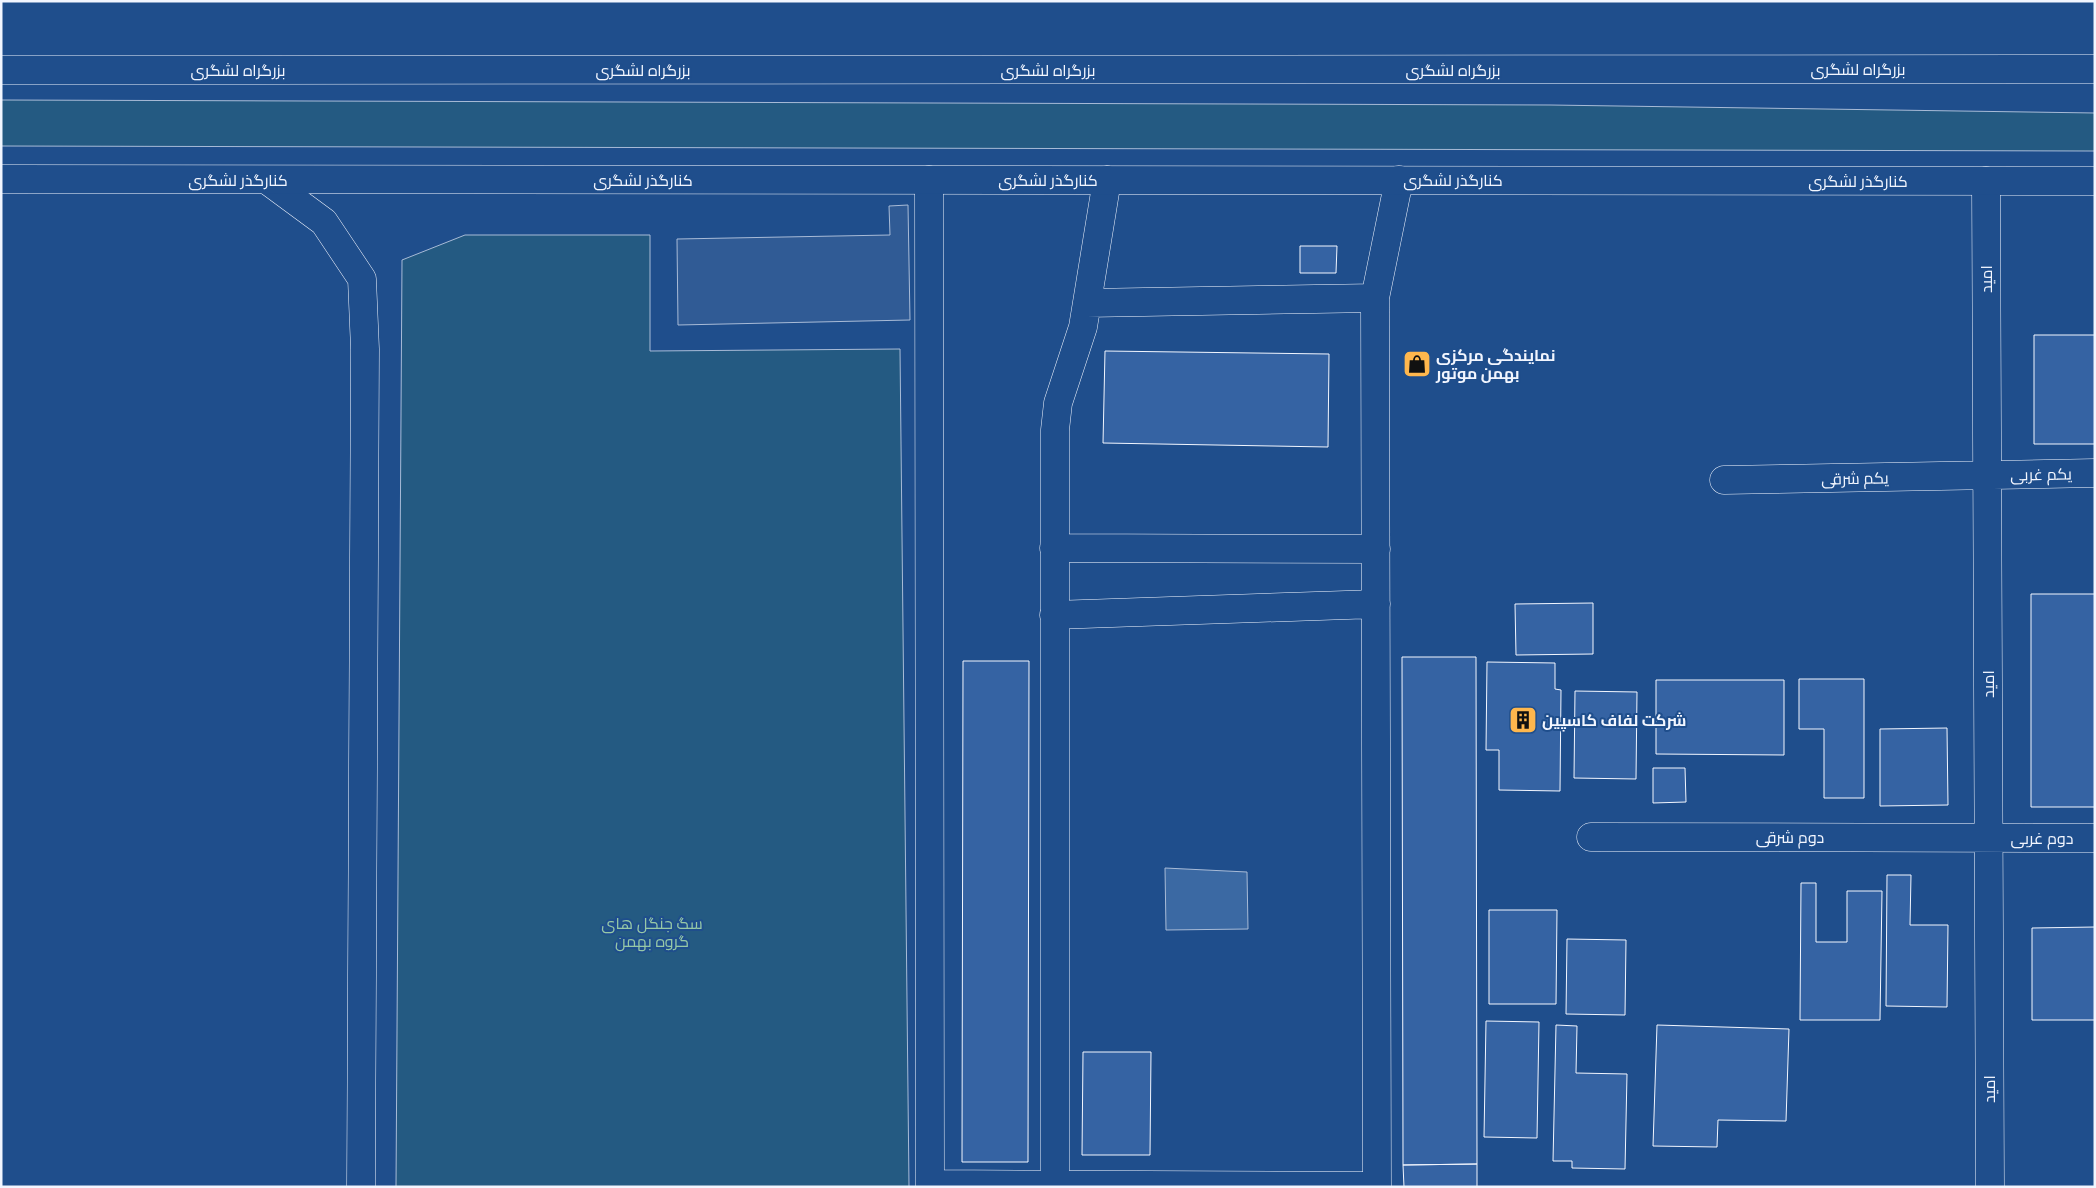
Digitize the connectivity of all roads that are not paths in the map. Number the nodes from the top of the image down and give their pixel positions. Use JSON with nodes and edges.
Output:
{"nodes":[{"id":1,"x":2095,"y":69,"type":"edge"},
{"id":2,"x":1,"y":70,"type":"edge"},
{"id":3,"x":1,"y":180,"type":"edge"},
{"id":4,"x":267,"y":180,"type":"junction"},
{"id":5,"x":929,"y":180,"type":"junction"},
{"id":6,"x":1107,"y":180,"type":"junction"},
{"id":7,"x":1399,"y":180,"type":"junction"},
{"id":8,"x":1986,"y":181,"type":"junction"},
{"id":9,"x":2095,"y":181,"type":"edge"},
{"id":10,"x":1375,"y":298,"type":"junction"},
{"id":11,"x":1087,"y":303,"type":"junction"},
{"id":12,"x":2095,"y":473,"type":"edge"},
{"id":13,"x":1987,"y":475,"type":"junction"},
{"id":14,"x":1724,"y":480,"type":"dead end"},
{"id":15,"x":1054,"y":548,"type":"junction"},
{"id":16,"x":1376,"y":549,"type":"junction"},
{"id":17,"x":1376,"y":604,"type":"junction"},
{"id":18,"x":1054,"y":615,"type":"junction"},
{"id":19,"x":1591,"y":837,"type":"dead end"},
{"id":20,"x":1988,"y":838,"type":"junction"},
{"id":21,"x":2095,"y":838,"type":"edge"},
{"id":22,"x":930,"y":1186,"type":"edge"},
{"id":23,"x":1056,"y":1186,"type":"edge"},
{"id":24,"x":1377,"y":1186,"type":"edge"},
{"id":25,"x":361,"y":1187,"type":"edge"},
{"id":26,"x":1990,"y":1187,"type":"edge"}],
"edges":[{"from":1,"to":2,"type":"main road","name":"بزرگراه لشگری"},
{"from":3,"to":4,"type":"main road","name":"کنارگذر لشگری"},
{"from":4,"to":5,"type":"main road","name":"کنارگذر لشگری"},
{"from":4,"to":25,"type":"main road"},
{"from":5,"to":6,"type":"main road","name":"کنارگذر لشگری"},
{"from":5,"to":22,"type":"main road"},
{"from":6,"to":7,"type":"main road","name":"کنارگذر لشگری"},
{"from":6,"to":11,"type":"main road"},
{"from":7,"to":8,"type":"main road","name":"کنارگذر لشگری"},
{"from":7,"to":10,"type":"main road"},
{"from":8,"to":9,"type":"main road","name":"کنارگذر لشگری"},
{"from":8,"to":13,"type":"main road","name":"امید"},
{"from":10,"to":11,"type":"main road"},
{"from":10,"to":16,"type":"main road"},
{"from":11,"to":15,"type":"main road"},
{"from":12,"to":13,"type":"main road","name":"یکم غربی"},
{"from":13,"to":14,"type":"main road","name":"یکم شرقی"},
{"from":13,"to":20,"type":"main road","name":"امید"},
{"from":15,"to":16,"type":"main road"},
{"from":15,"to":18,"type":"main road"},
{"from":16,"to":17,"type":"main road"},
{"from":17,"to":18,"type":"main road"},
{"from":17,"to":24,"type":"main road"},
{"from":18,"to":23,"type":"main road"},
{"from":19,"to":20,"type":"main road","name":"دوم شرقی"},
{"from":20,"to":21,"type":"main road","name":"دوم غربی"},
{"from":20,"to":26,"type":"main road","name":"امید"},
{"from":22,"to":23,"type":"main road"},
{"from":23,"to":24,"type":"main road"}]}
